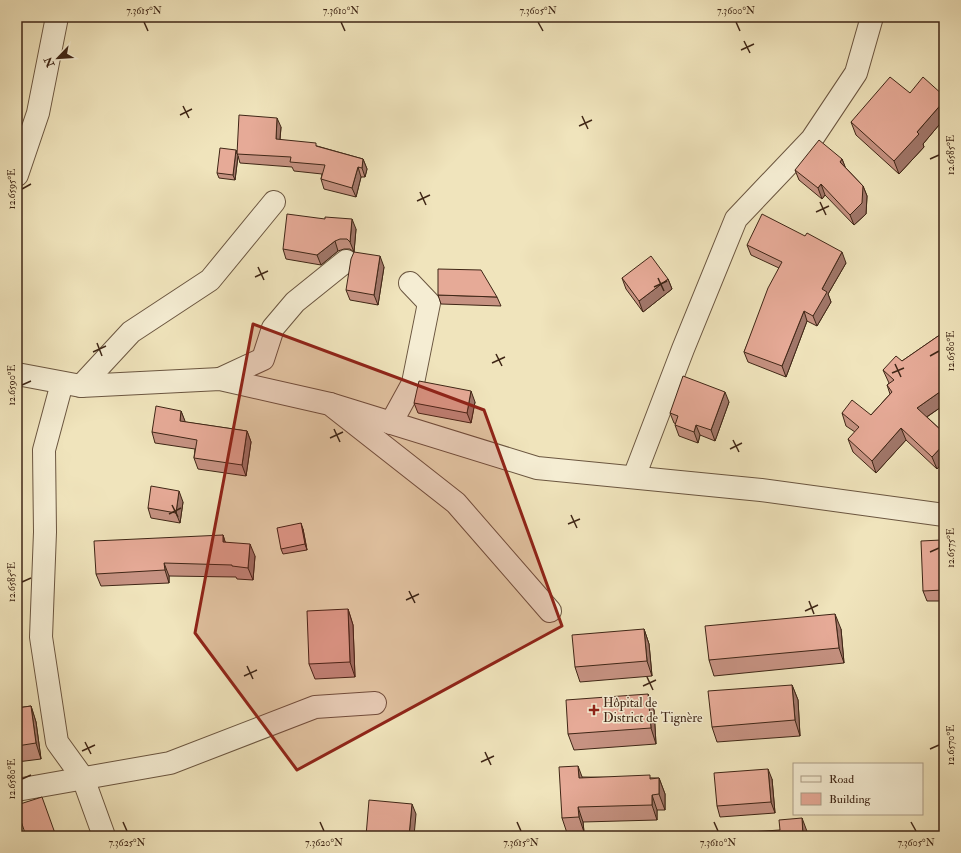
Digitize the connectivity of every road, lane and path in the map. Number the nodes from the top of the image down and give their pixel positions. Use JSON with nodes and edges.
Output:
{"nodes":[{"id":1,"x":57,"y":17,"type":"edge"},
{"id":2,"x":872,"y":17,"type":"edge"},
{"id":3,"x":17,"y":175,"type":"edge"},
{"id":4,"x":274,"y":202,"type":"dead end"},
{"id":5,"x":346,"y":261,"type":"dead end"},
{"id":6,"x":410,"y":283,"type":"dead end"},
{"id":7,"x":17,"y":374,"type":"edge"},
{"id":8,"x":220,"y":379,"type":"junction"},
{"id":9,"x":71,"y":385,"type":"junction"},
{"id":10,"x":330,"y":404,"type":"junction"},
{"id":11,"x":391,"y":423,"type":"junction"},
{"id":12,"x":634,"y":477,"type":"junction"},
{"id":13,"x":944,"y":515,"type":"edge"},
{"id":14,"x":550,"y":611,"type":"dead end"},
{"id":15,"x":375,"y":703,"type":"dead end"},
{"id":16,"x":83,"y":778,"type":"junction"},
{"id":17,"x":17,"y":790,"type":"edge"},
{"id":18,"x":104,"y":836,"type":"edge"}],
"edges":[{"from":1,"to":3,"type":"street"},
{"from":2,"to":12,"type":"street"},
{"from":4,"to":9,"type":"street"},
{"from":5,"to":8,"type":"street"},
{"from":6,"to":11,"type":"street"},
{"from":7,"to":9,"type":"street"},
{"from":8,"to":9,"type":"street"},
{"from":8,"to":10,"type":"street"},
{"from":9,"to":16,"type":"street"},
{"from":10,"to":11,"type":"street"},
{"from":10,"to":14,"type":"street"},
{"from":11,"to":12,"type":"street"},
{"from":12,"to":13,"type":"street"},
{"from":15,"to":16,"type":"street"},
{"from":16,"to":17,"type":"street"},
{"from":16,"to":18,"type":"street"}]}
